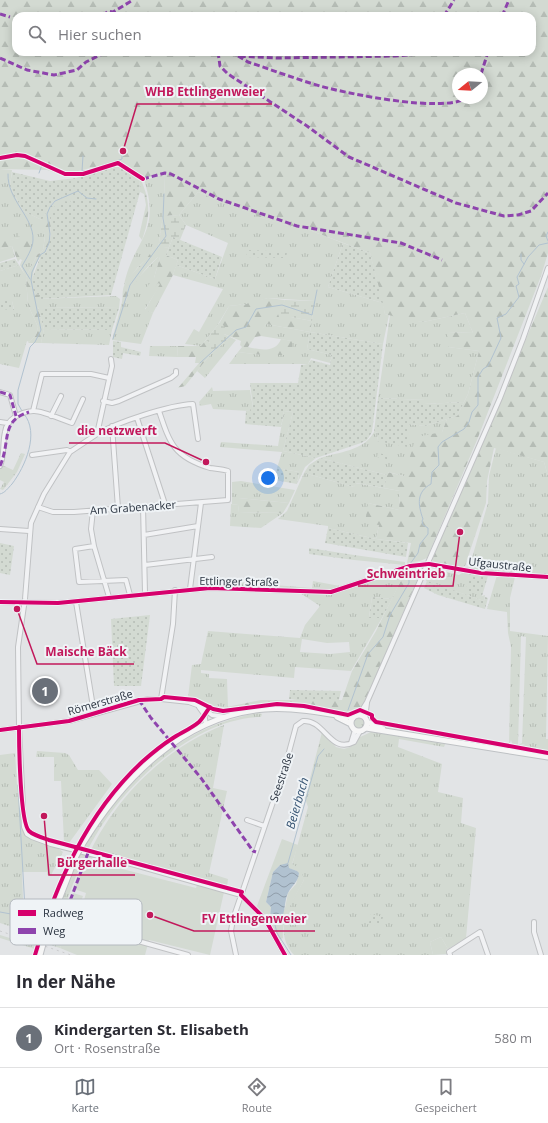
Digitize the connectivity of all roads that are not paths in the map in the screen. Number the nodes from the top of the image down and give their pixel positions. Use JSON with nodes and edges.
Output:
{"nodes":[{"id":1,"x":548,"y":268,"type":"edge"},
{"id":2,"x":112,"y":359,"type":"dead end"},
{"id":3,"x":176,"y":371,"type":"dead end"},
{"id":4,"x":109,"y":378,"type":"junction"},
{"id":5,"x":0,"y":392,"type":"edge"},
{"id":6,"x":61,"y":396,"type":"dead end"},
{"id":7,"x":83,"y":399,"type":"dead end"},
{"id":8,"x":103,"y":401,"type":"junction"},
{"id":9,"x":33,"y":411,"type":"junction"},
{"id":10,"x":159,"y":411,"type":"junction"},
{"id":11,"x":16,"y":416,"type":"junction"},
{"id":12,"x":51,"y":416,"type":"junction"},
{"id":13,"x":137,"y":418,"type":"junction"},
{"id":14,"x":0,"y":422,"type":"edge"},
{"id":15,"x":7,"y":423,"type":"junction"},
{"id":16,"x":112,"y":426,"type":"junction"},
{"id":17,"x":97,"y":434,"type":"junction"},
{"id":18,"x":198,"y":438,"type":"dead end"},
{"id":19,"x":2,"y":452,"type":"edge"},
{"id":20,"x":70,"y":452,"type":"junction"},
{"id":21,"x":32,"y":455,"type":"dead end"},
{"id":22,"x":0,"y":466,"type":"edge"},
{"id":23,"x":200,"y":503,"type":"junction"},
{"id":24,"x":165,"y":504,"type":"junction"},
{"id":25,"x":143,"y":506,"type":"junction"},
{"id":26,"x":38,"y":507,"type":"junction"},
{"id":27,"x":118,"y":508,"type":"junction"},
{"id":28,"x":93,"y":510,"type":"junction"},
{"id":29,"x":198,"y":526,"type":"junction"},
{"id":30,"x":0,"y":528,"type":"edge"},
{"id":31,"x":29,"y":532,"type":"junction"},
{"id":32,"x":144,"y":535,"type":"junction"},
{"id":33,"x":94,"y":546,"type":"junction"},
{"id":34,"x":212,"y":557,"type":"dead end"},
{"id":35,"x":194,"y":559,"type":"junction"},
{"id":36,"x":145,"y":565,"type":"junction"},
{"id":37,"x":427,"y":565,"type":"junction"},
{"id":38,"x":548,"y":577,"type":"edge"},
{"id":39,"x":105,"y":582,"type":"junction"},
{"id":40,"x":190,"y":589,"type":"junction"},
{"id":41,"x":174,"y":590,"type":"junction"},
{"id":42,"x":145,"y":593,"type":"junction"},
{"id":43,"x":130,"y":595,"type":"junction"},
{"id":44,"x":109,"y":597,"type":"junction"},
{"id":45,"x":0,"y":602,"type":"edge"},
{"id":46,"x":76,"y":602,"type":"junction"},
{"id":47,"x":24,"y":604,"type":"junction"},
{"id":48,"x":161,"y":699,"type":"junction"},
{"id":49,"x":367,"y":702,"type":"junction"},
{"id":50,"x":195,"y":704,"type":"junction"},
{"id":51,"x":207,"y":712,"type":"junction"},
{"id":52,"x":94,"y":713,"type":"junction"},
{"id":53,"x":359,"y":715,"type":"junction"},
{"id":54,"x":226,"y":717,"type":"junction"},
{"id":55,"x":352,"y":721,"type":"junction"},
{"id":56,"x":366,"y":723,"type":"junction"},
{"id":57,"x":207,"y":724,"type":"junction"},
{"id":58,"x":19,"y":727,"type":"junction"},
{"id":59,"x":0,"y":730,"type":"edge"},
{"id":60,"x":357,"y":730,"type":"junction"},
{"id":61,"x":548,"y":757,"type":"edge"},
{"id":62,"x":247,"y":820,"type":"dead end"},
{"id":63,"x":264,"y":826,"type":"junction"},
{"id":64,"x":241,"y":895,"type":"junction"},
{"id":65,"x":59,"y":899,"type":"edge"},
{"id":66,"x":534,"y":922,"type":"dead end"},
{"id":67,"x":142,"y":942,"type":"edge"},
{"id":68,"x":43,"y":945,"type":"edge"},
{"id":69,"x":40,"y":955,"type":"edge"},
{"id":70,"x":188,"y":955,"type":"edge"},
{"id":71,"x":236,"y":955,"type":"edge"},
{"id":72,"x":285,"y":955,"type":"edge"},
{"id":73,"x":450,"y":955,"type":"edge"},
{"id":74,"x":488,"y":955,"type":"edge"},
{"id":75,"x":541,"y":955,"type":"edge"}],
"edges":[{"from":1,"to":37,"type":"street"},
{"from":2,"to":4,"type":"street"},
{"from":3,"to":8,"type":"street"},
{"from":4,"to":8,"type":"street"},
{"from":4,"to":9,"type":"street"},
{"from":5,"to":11,"type":"street"},
{"from":6,"to":12,"type":"street"},
{"from":7,"to":12,"type":"street"},
{"from":8,"to":17,"type":"street"},
{"from":9,"to":11,"type":"street"},
{"from":9,"to":12,"type":"street"},
{"from":10,"to":13,"type":"street"},
{"from":10,"to":18,"type":"street"},
{"from":10,"to":23,"type":"street","name":"Am Grabenacker"},
{"from":11,"to":15,"type":"street"},
{"from":13,"to":16,"type":"street"},
{"from":13,"to":24,"type":"street"},
{"from":14,"to":15,"type":"street"},
{"from":15,"to":19,"type":"street"},
{"from":16,"to":17,"type":"street"},
{"from":16,"to":27,"type":"street"},
{"from":17,"to":20,"type":"street"},
{"from":19,"to":22,"type":"street"},
{"from":20,"to":21,"type":"street"},
{"from":20,"to":26,"type":"street"},
{"from":23,"to":24,"type":"street","name":"Am Grabenacker"},
{"from":23,"to":29,"type":"street"},
{"from":24,"to":25,"type":"street","name":"Am Grabenacker"},
{"from":25,"to":27,"type":"street","name":"Am Grabenacker"},
{"from":25,"to":32,"type":"street"},
{"from":26,"to":28,"type":"street","name":"Am Grabenacker"},
{"from":26,"to":31,"type":"street"},
{"from":27,"to":28,"type":"street","name":"Am Grabenacker"},
{"from":28,"to":33,"type":"street"},
{"from":29,"to":32,"type":"street"},
{"from":29,"to":35,"type":"street"},
{"from":30,"to":31,"type":"street"},
{"from":31,"to":47,"type":"street"},
{"from":32,"to":36,"type":"street"},
{"from":33,"to":39,"type":"street"},
{"from":33,"to":39,"type":"street"},
{"from":34,"to":35,"type":"street"},
{"from":35,"to":36,"type":"street"},
{"from":35,"to":40,"type":"street"},
{"from":36,"to":42,"type":"street"},
{"from":37,"to":38,"type":"street","name":"Ufgaustraße"},
{"from":37,"to":40,"type":"street","name":"Ettlinger Straße"},
{"from":37,"to":49,"type":"street"},
{"from":39,"to":43,"type":"street"},
{"from":39,"to":44,"type":"street"},
{"from":40,"to":41,"type":"street","name":"Ettlinger Straße"},
{"from":41,"to":42,"type":"street","name":"Ettlinger Straße"},
{"from":41,"to":48,"type":"street"},
{"from":42,"to":43,"type":"street","name":"Ettlinger Straße"},
{"from":43,"to":44,"type":"street","name":"Ettlinger Straße"},
{"from":44,"to":46,"type":"street","name":"Ettlinger Straße"},
{"from":45,"to":47,"type":"street","name":"Ettlinger Straße"},
{"from":46,"to":47,"type":"street","name":"Ettlinger Straße"},
{"from":46,"to":52,"type":"street"},
{"from":47,"to":58,"type":"street"},
{"from":48,"to":50,"type":"street","name":"Römerstraße"},
{"from":48,"to":52,"type":"street","name":"Römerstraße"},
{"from":49,"to":53,"type":"street"},
{"from":49,"to":56,"type":"street"},
{"from":50,"to":51,"type":"street","name":"Römerstraße"},
{"from":50,"to":57,"type":"street"},
{"from":51,"to":54,"type":"street","name":"Römerstraße"},
{"from":51,"to":57,"type":"street"},
{"from":52,"to":58,"type":"street","name":"Römerstraße"},
{"from":53,"to":55,"type":"main road"},
{"from":53,"to":56,"type":"main road"},
{"from":54,"to":55,"type":"main road","name":"Römerstraße"},
{"from":54,"to":57,"type":"main road","name":"Römerstraße"},
{"from":55,"to":60,"type":"main road"},
{"from":56,"to":60,"type":"main road"},
{"from":56,"to":61,"type":"main road"},
{"from":57,"to":65,"type":"main road","name":"Römerstraße","bridge":true},
{"from":58,"to":59,"type":"street","name":"Römerstraße"},
{"from":58,"to":64,"type":"street"},
{"from":60,"to":63,"type":"street","name":"Seestraße"},
{"from":62,"to":63,"type":"street"},
{"from":63,"to":64,"type":"street","name":"Seestraße"},
{"from":64,"to":71,"type":"street","name":"Seestraße"},
{"from":64,"to":72,"type":"street"},
{"from":66,"to":75,"type":"street"},
{"from":67,"to":70,"type":"street"},
{"from":68,"to":69,"type":"main road","name":"Römerstraße","bridge":true},
{"from":73,"to":74,"type":"street"}]}
